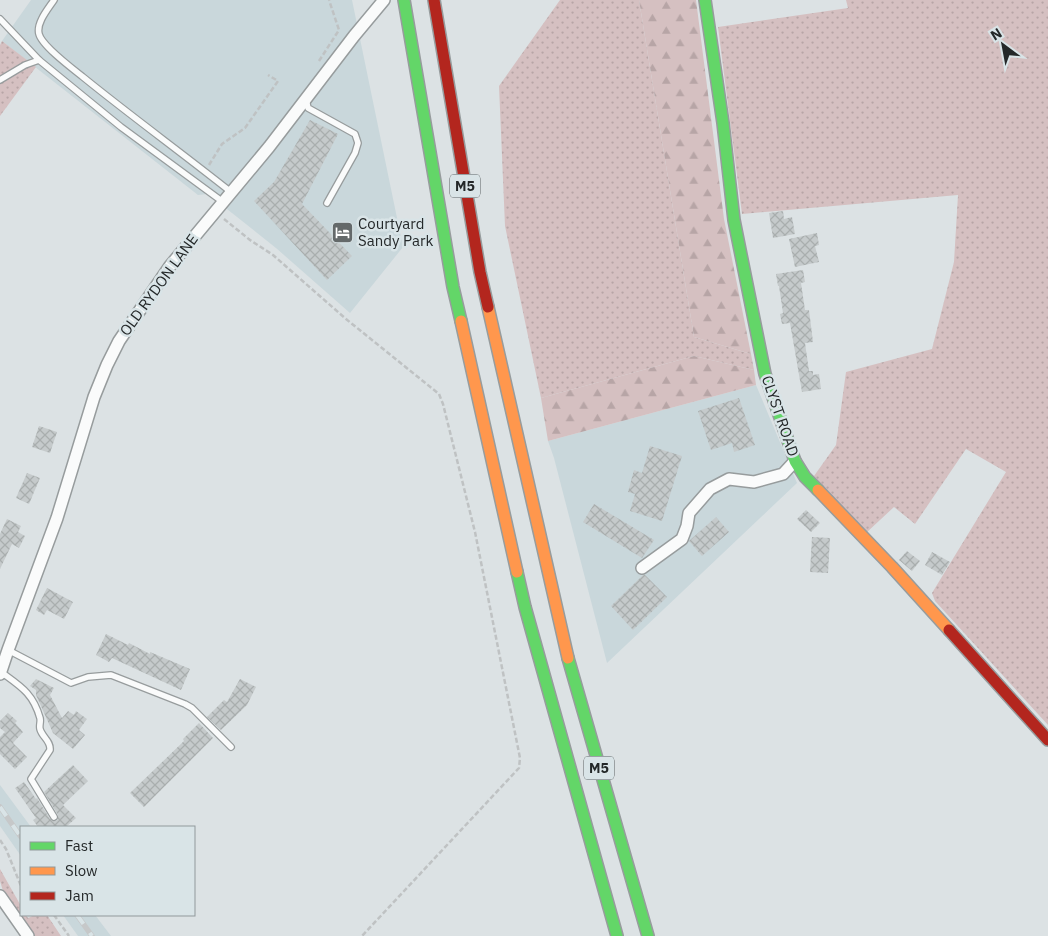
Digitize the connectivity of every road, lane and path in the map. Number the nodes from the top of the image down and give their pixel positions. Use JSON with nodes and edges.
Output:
{"nodes":[{"id":1,"x":54,"y":0,"type":"edge"},
{"id":2,"x":329,"y":0,"type":"edge"},
{"id":3,"x":384,"y":0,"type":"edge"},
{"id":4,"x":402,"y":0,"type":"edge"},
{"id":5,"x":434,"y":0,"type":"edge"},
{"id":6,"x":705,"y":0,"type":"edge"},
{"id":7,"x":0,"y":19,"type":"edge"},
{"id":8,"x":40,"y":60,"type":"junction"},
{"id":9,"x":315,"y":67,"type":"dead end"},
{"id":10,"x":268,"y":75,"type":"dead end"},
{"id":11,"x":0,"y":80,"type":"edge"},
{"id":12,"x":306,"y":99,"type":"junction"},
{"id":13,"x":208,"y":167,"type":"dead end"},
{"id":14,"x":231,"y":192,"type":"junction"},
{"id":15,"x":223,"y":202,"type":"junction"},
{"id":16,"x":327,"y":203,"type":"dead end"},
{"id":17,"x":212,"y":215,"type":"junction"},
{"id":18,"x":795,"y":461,"type":"junction"},
{"id":19,"x":642,"y":568,"type":"dead end"},
{"id":20,"x":8,"y":650,"type":"junction"},
{"id":21,"x":0,"y":673,"type":"edge"},
{"id":22,"x":1048,"y":740,"type":"edge"},
{"id":23,"x":231,"y":747,"type":"dead end"},
{"id":24,"x":54,"y":817,"type":"dead end"},
{"id":25,"x":0,"y":840,"type":"edge"},
{"id":26,"x":20,"y":884,"type":"edge"},
{"id":27,"x":0,"y":896,"type":"edge"},
{"id":28,"x":55,"y":916,"type":"edge"},
{"id":29,"x":28,"y":936,"type":"edge"},
{"id":30,"x":69,"y":936,"type":"edge"},
{"id":31,"x":362,"y":936,"type":"edge"},
{"id":32,"x":617,"y":936,"type":"edge"},
{"id":33,"x":648,"y":936,"type":"edge"}],
"edges":[{"from":1,"to":14,"type":"lane"},
{"from":2,"to":9,"type":"path"},
{"from":3,"to":12,"type":"street","name":"OLD RYDON LANE"},
{"from":4,"to":32,"type":"main road","number":"M5"},
{"from":5,"to":33,"type":"main road","number":"M5"},
{"from":6,"to":18,"type":"main road","name":"CLYST ROAD"},
{"from":7,"to":8,"type":"lane"},
{"from":8,"to":11,"type":"lane"},
{"from":8,"to":15,"type":"lane"},
{"from":10,"to":13,"type":"path"},
{"from":12,"to":14,"type":"street","name":"OLD RYDON LANE"},
{"from":12,"to":16,"type":"lane"},
{"from":14,"to":15,"type":"street","name":"OLD RYDON LANE"},
{"from":15,"to":17,"type":"street","name":"OLD RYDON LANE"},
{"from":17,"to":20,"type":"street","name":"OLD RYDON LANE"},
{"from":17,"to":31,"type":"path"},
{"from":18,"to":19,"type":"street"},
{"from":18,"to":22,"type":"main road","name":"CLYST ROAD"},
{"from":20,"to":21,"type":"street","name":"OLD RYDON LANE"},
{"from":20,"to":23,"type":"lane"},
{"from":21,"to":24,"type":"lane"},
{"from":25,"to":26,"type":"path"},
{"from":27,"to":29,"type":"street"},
{"from":28,"to":30,"type":"path"}]}
